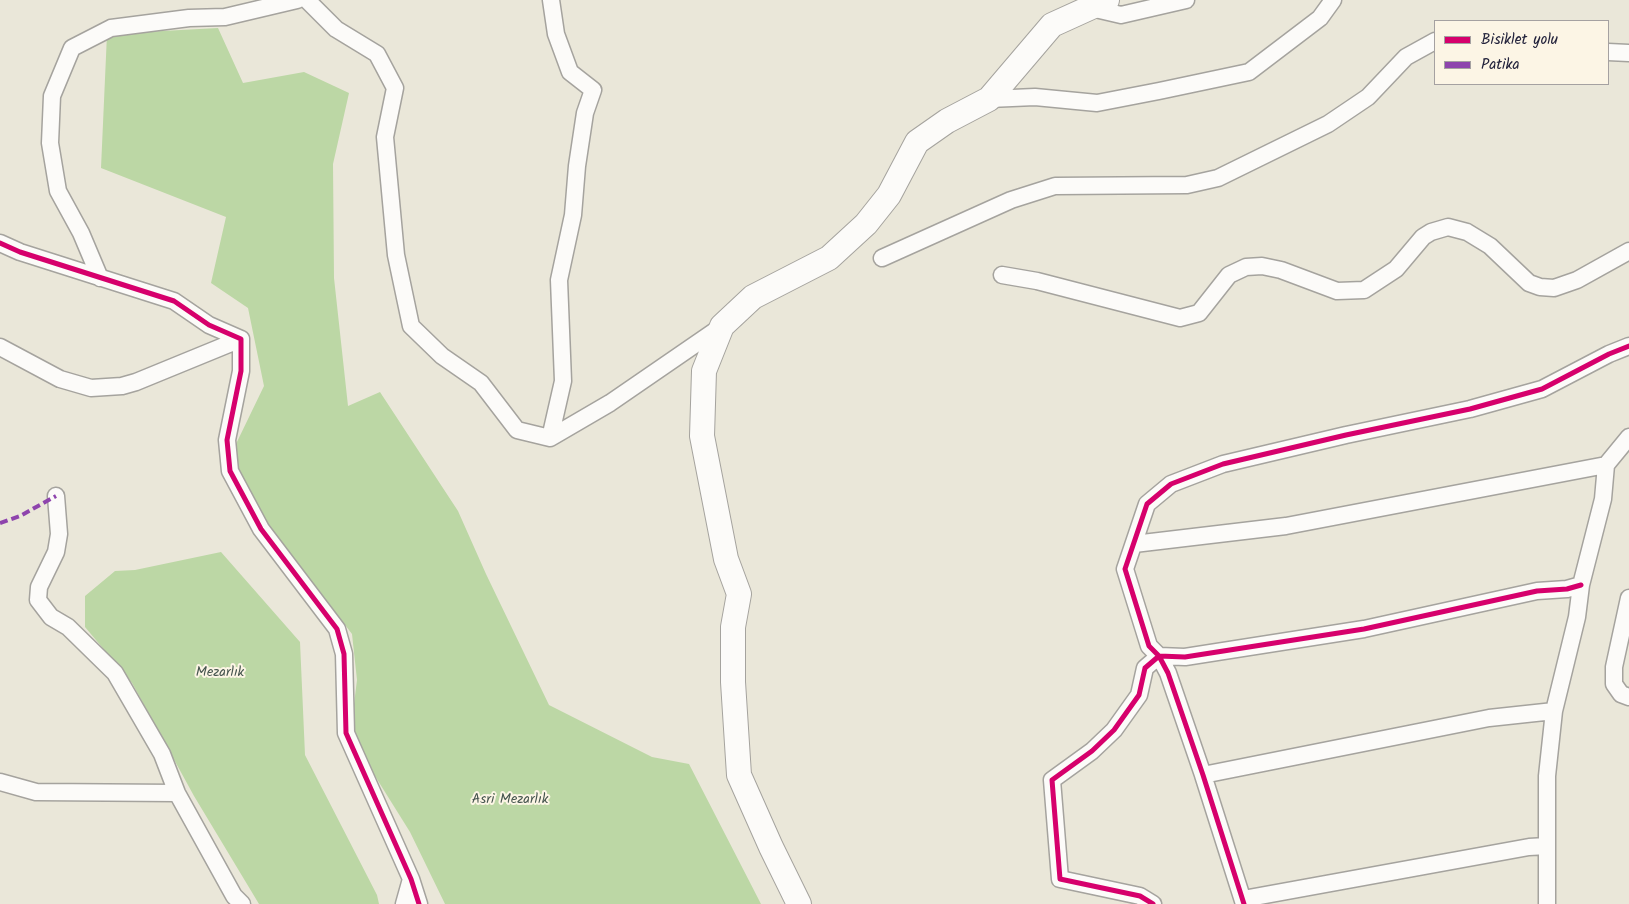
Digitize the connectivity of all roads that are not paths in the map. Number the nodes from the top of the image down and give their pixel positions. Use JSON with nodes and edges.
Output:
{"nodes":[{"id":1,"x":298,"y":0,"type":"edge"},
{"id":2,"x":307,"y":0,"type":"edge"},
{"id":3,"x":550,"y":0,"type":"edge"},
{"id":4,"x":1186,"y":0,"type":"edge"},
{"id":5,"x":1333,"y":0,"type":"edge"},
{"id":6,"x":1099,"y":4,"type":"edge"},
{"id":7,"x":1434,"y":42,"type":"edge"},
{"id":8,"x":1609,"y":52,"type":"edge"},
{"id":9,"x":1629,"y":53,"type":"edge"},
{"id":10,"x":989,"y":99,"type":"junction"},
{"id":11,"x":0,"y":244,"type":"edge"},
{"id":12,"x":1629,"y":251,"type":"edge"},
{"id":13,"x":882,"y":258,"type":"dead end"},
{"id":14,"x":1002,"y":275,"type":"dead end"},
{"id":15,"x":100,"y":278,"type":"junction"},
{"id":16,"x":722,"y":326,"type":"junction"},
{"id":17,"x":242,"y":339,"type":"junction"},
{"id":18,"x":1629,"y":346,"type":"edge"},
{"id":19,"x":0,"y":347,"type":"edge"},
{"id":20,"x":1629,"y":437,"type":"edge"},
{"id":21,"x":550,"y":438,"type":"junction"},
{"id":22,"x":1606,"y":465,"type":"junction"},
{"id":23,"x":56,"y":496,"type":"dead end"},
{"id":24,"x":1134,"y":544,"type":"junction"},
{"id":25,"x":1581,"y":586,"type":"junction"},
{"id":26,"x":1629,"y":598,"type":"edge"},
{"id":27,"x":1159,"y":656,"type":"junction"},
{"id":28,"x":1629,"y":697,"type":"edge"},
{"id":29,"x":1554,"y":711,"type":"junction"},
{"id":30,"x":1203,"y":775,"type":"junction"},
{"id":31,"x":0,"y":782,"type":"edge"},
{"id":32,"x":177,"y":793,"type":"junction"},
{"id":33,"x":1547,"y":846,"type":"junction"},
{"id":34,"x":411,"y":879,"type":"junction"},
{"id":35,"x":1244,"y":901,"type":"edge"},
{"id":36,"x":242,"y":904,"type":"edge"},
{"id":37,"x":404,"y":904,"type":"edge"},
{"id":38,"x":419,"y":904,"type":"edge"},
{"id":39,"x":800,"y":904,"type":"edge"},
{"id":40,"x":1153,"y":904,"type":"edge"},
{"id":41,"x":1547,"y":904,"type":"edge"}],
"edges":[{"from":1,"to":15,"type":"street"},
{"from":2,"to":21,"type":"street"},
{"from":3,"to":21,"type":"street"},
{"from":4,"to":6,"type":"street"},
{"from":5,"to":10,"type":"street"},
{"from":6,"to":10,"type":"main road"},
{"from":7,"to":13,"type":"street"},
{"from":8,"to":9,"type":"street"},
{"from":10,"to":16,"type":"main road"},
{"from":11,"to":15,"type":"street"},
{"from":12,"to":14,"type":"street"},
{"from":15,"to":17,"type":"street"},
{"from":16,"to":21,"type":"street"},
{"from":16,"to":39,"type":"main road"},
{"from":17,"to":19,"type":"street"},
{"from":17,"to":34,"type":"street"},
{"from":18,"to":24,"type":"street"},
{"from":20,"to":22,"type":"street"},
{"from":22,"to":24,"type":"street"},
{"from":22,"to":25,"type":"street"},
{"from":23,"to":32,"type":"street"},
{"from":24,"to":27,"type":"street"},
{"from":25,"to":27,"type":"street"},
{"from":25,"to":29,"type":"street"},
{"from":26,"to":28,"type":"street"},
{"from":27,"to":30,"type":"street"},
{"from":27,"to":40,"type":"street"},
{"from":29,"to":30,"type":"street"},
{"from":29,"to":33,"type":"street"},
{"from":30,"to":35,"type":"street"},
{"from":31,"to":32,"type":"street"},
{"from":32,"to":36,"type":"street"},
{"from":33,"to":35,"type":"street"},
{"from":33,"to":41,"type":"street"},
{"from":34,"to":37,"type":"street"},
{"from":34,"to":38,"type":"street"}]}
